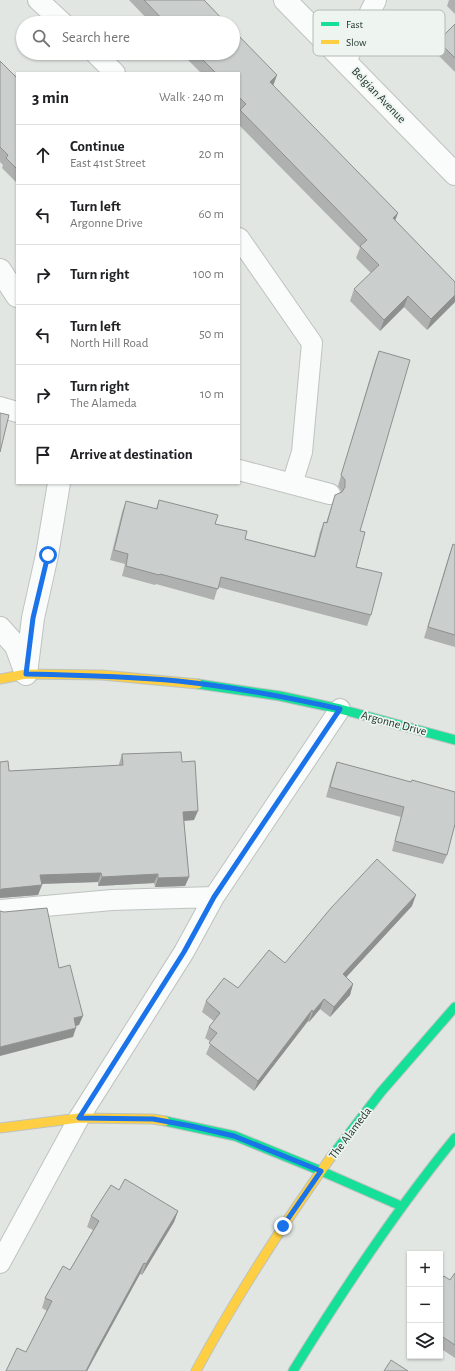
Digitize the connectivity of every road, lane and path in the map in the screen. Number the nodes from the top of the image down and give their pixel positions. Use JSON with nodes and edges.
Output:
{"nodes":[{"id":1,"x":38,"y":0,"type":"edge"},
{"id":2,"x":285,"y":0,"type":"edge"},
{"id":3,"x":376,"y":0,"type":"edge"},
{"id":4,"x":371,"y":10,"type":"edge"},
{"id":5,"x":55,"y":16,"type":"edge"},
{"id":6,"x":313,"y":28,"type":"edge"},
{"id":7,"x":341,"y":56,"type":"edge"},
{"id":8,"x":348,"y":56,"type":"edge"},
{"id":9,"x":102,"y":60,"type":"edge"},
{"id":10,"x":346,"y":61,"type":"junction"},
{"id":11,"x":114,"y":72,"type":"edge"},
{"id":12,"x":455,"y":174,"type":"edge"},
{"id":13,"x":240,"y":239,"type":"edge"},
{"id":14,"x":0,"y":270,"type":"edge"},
{"id":15,"x":16,"y":294,"type":"edge"},
{"id":16,"x":0,"y":407,"type":"edge"},
{"id":17,"x":16,"y":412,"type":"edge"},
{"id":18,"x":240,"y":470,"type":"edge"},
{"id":19,"x":59,"y":484,"type":"edge"},
{"id":20,"x":292,"y":484,"type":"junction"},
{"id":21,"x":330,"y":494,"type":"dead end"},
{"id":22,"x":0,"y":628,"type":"edge"},
{"id":23,"x":26,"y":674,"type":"junction"},
{"id":24,"x":0,"y":680,"type":"edge"},
{"id":25,"x":340,"y":709,"type":"junction"},
{"id":26,"x":455,"y":740,"type":"edge"},
{"id":27,"x":214,"y":897,"type":"junction"},
{"id":28,"x":0,"y":910,"type":"edge"},
{"id":29,"x":455,"y":1007,"type":"edge"},
{"id":30,"x":79,"y":1118,"type":"junction"},
{"id":31,"x":0,"y":1128,"type":"edge"},
{"id":32,"x":455,"y":1138,"type":"edge"},
{"id":33,"x":321,"y":1171,"type":"junction"},
{"id":34,"x":402,"y":1206,"type":"junction"},
{"id":35,"x":0,"y":1264,"type":"edge"},
{"id":36,"x":196,"y":1371,"type":"edge"},
{"id":37,"x":293,"y":1371,"type":"edge"}],
"edges":[{"from":1,"to":5,"type":"lane"},
{"from":2,"to":6,"type":"street","name":"Belgian Avenue"},
{"from":3,"to":4,"type":"lane"},
{"from":7,"to":10,"type":"street","name":"Belgian Avenue"},
{"from":8,"to":10,"type":"lane"},
{"from":9,"to":11,"type":"lane"},
{"from":10,"to":12,"type":"street","name":"Belgian Avenue"},
{"from":13,"to":20,"type":"lane"},
{"from":14,"to":15,"type":"street"},
{"from":16,"to":17,"type":"lane"},
{"from":18,"to":20,"type":"lane"},
{"from":19,"to":23,"type":"street"},
{"from":20,"to":21,"type":"lane"},
{"from":22,"to":23,"type":"street"},
{"from":23,"to":24,"type":"main road","name":"Argonne Drive"},
{"from":23,"to":25,"type":"main road","name":"Argonne Drive"},
{"from":25,"to":26,"type":"main road","name":"Argonne Drive"},
{"from":25,"to":27,"type":"lane"},
{"from":27,"to":28,"type":"lane"},
{"from":27,"to":30,"type":"lane"},
{"from":29,"to":33,"type":"main road","name":"The Alameda"},
{"from":30,"to":31,"type":"main road"},
{"from":30,"to":33,"type":"main road"},
{"from":30,"to":35,"type":"lane"},
{"from":32,"to":34,"type":"main road"},
{"from":33,"to":34,"type":"main road"},
{"from":33,"to":36,"type":"main road","name":"The Alameda"},
{"from":34,"to":37,"type":"main road"}]}
